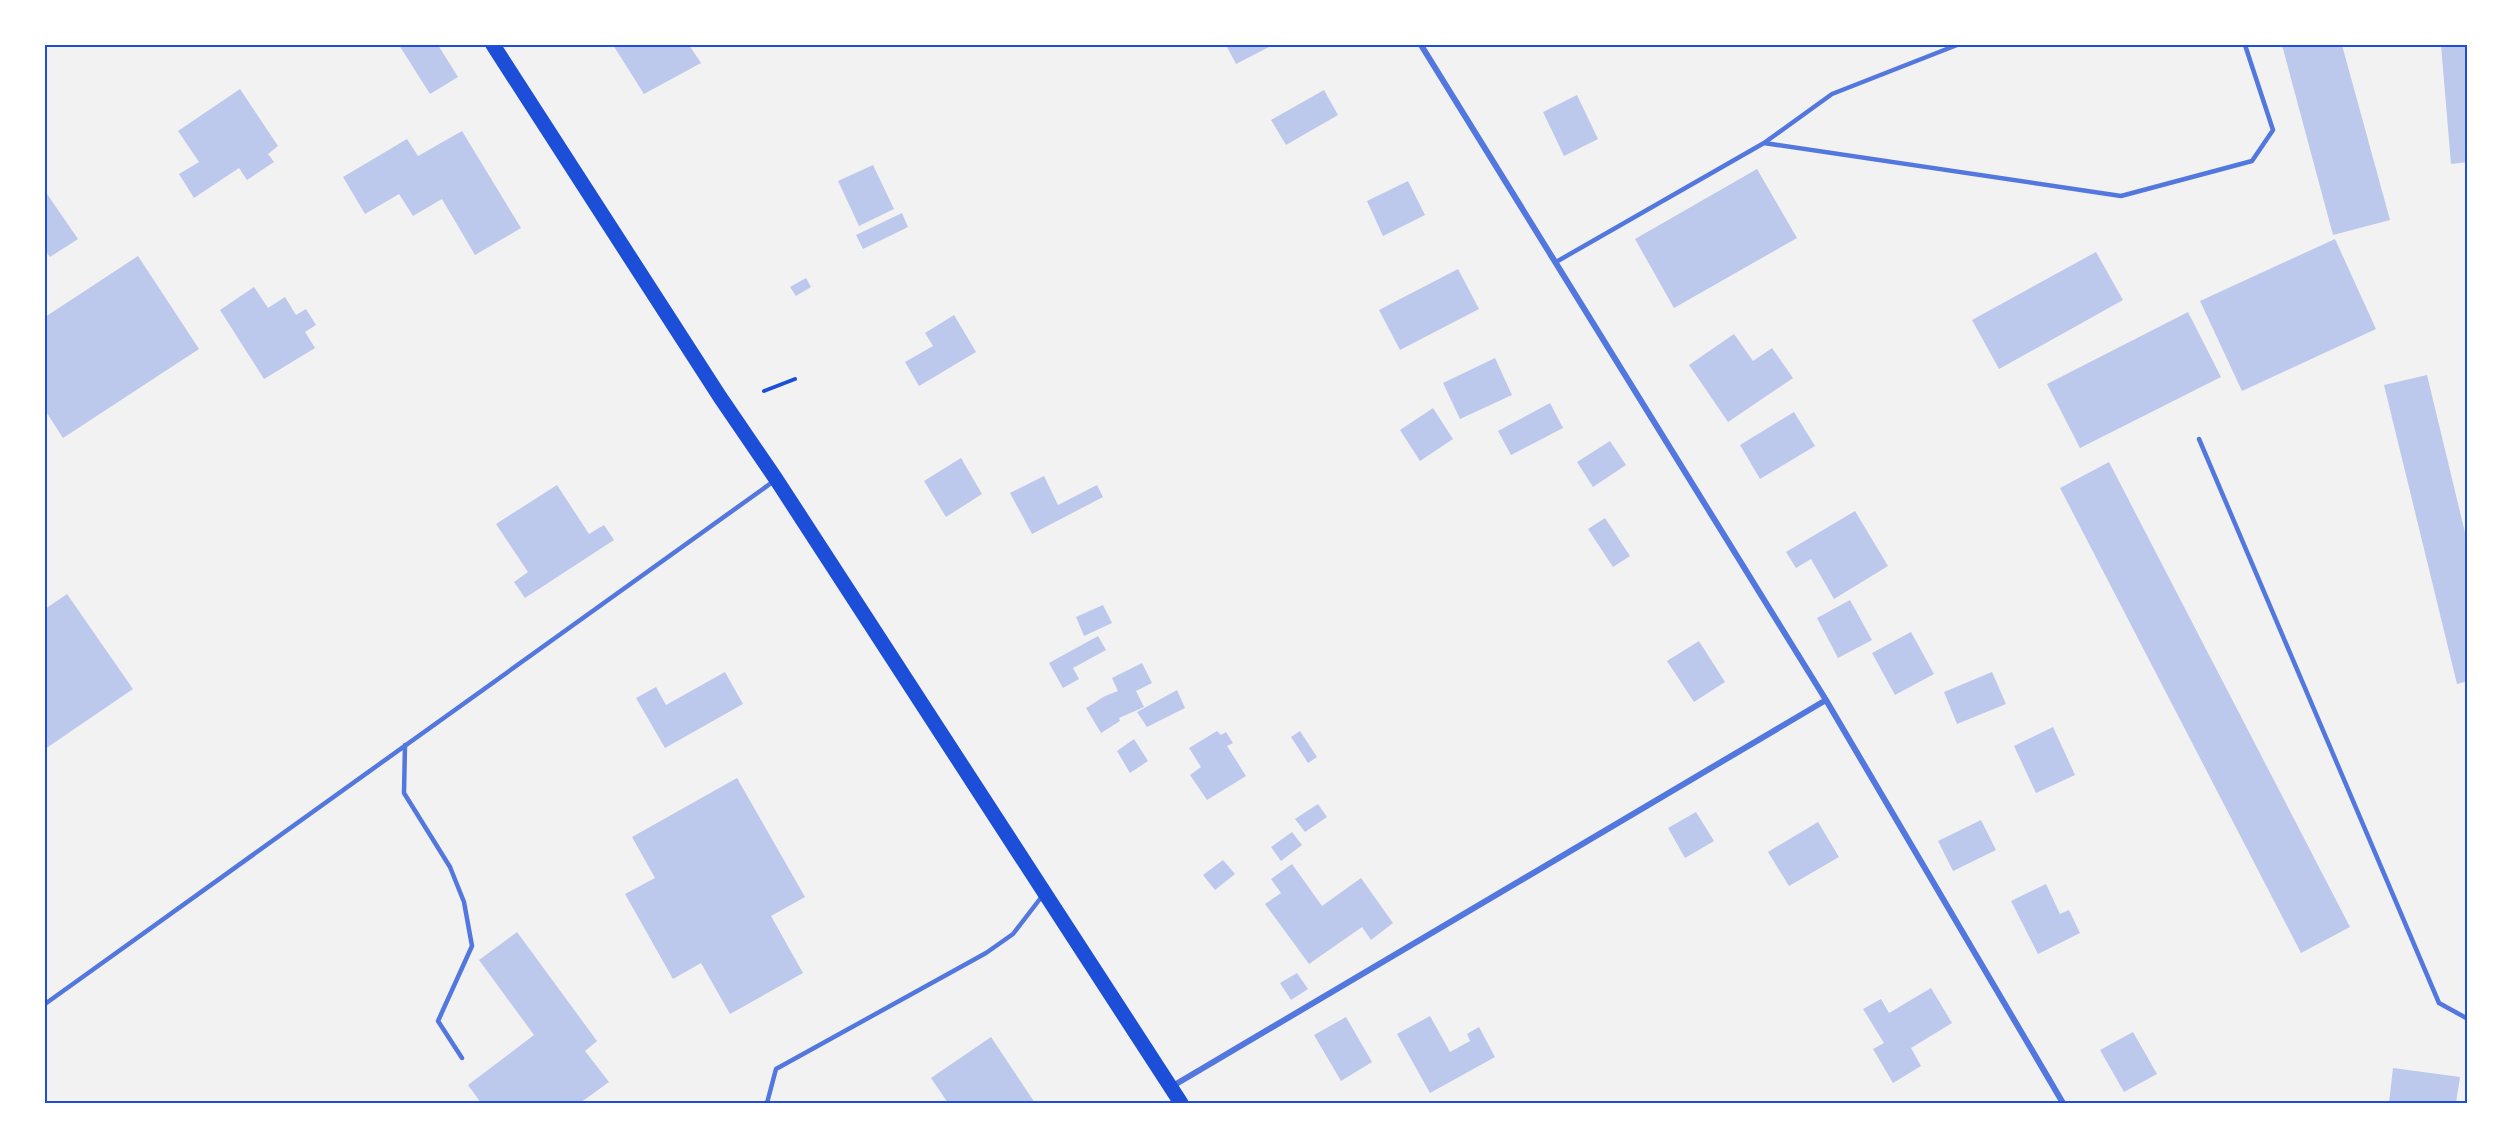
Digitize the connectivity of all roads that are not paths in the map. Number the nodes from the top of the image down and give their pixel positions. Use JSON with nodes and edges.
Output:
{"nodes":[{"id":1,"x":493,"y":45,"type":"edge"},
{"id":2,"x":1421,"y":45,"type":"edge"},
{"id":3,"x":1957,"y":45,"type":"edge"},
{"id":4,"x":2245,"y":45,"type":"edge"},
{"id":5,"x":1764,"y":143,"type":"junction"},
{"id":6,"x":1556,"y":262,"type":"junction"},
{"id":7,"x":2199,"y":439,"type":"dead end"},
{"id":8,"x":776,"y":479,"type":"junction"},
{"id":9,"x":1826,"y":700,"type":"junction"},
{"id":10,"x":405,"y":745,"type":"junction"},
{"id":11,"x":1044,"y":893,"type":"junction"},
{"id":12,"x":45,"y":1004,"type":"edge"},
{"id":13,"x":2468,"y":1019,"type":"edge"},
{"id":14,"x":462,"y":1058,"type":"dead end"},
{"id":15,"x":1171,"y":1087,"type":"junction"},
{"id":16,"x":767,"y":1103,"type":"edge"},
{"id":17,"x":1181,"y":1103,"type":"edge"},
{"id":18,"x":2063,"y":1103,"type":"edge"}],
"edges":[{"from":1,"to":8,"type":"main road"},
{"from":2,"to":6,"type":"street"},
{"from":3,"to":5,"type":"lane"},
{"from":4,"to":5,"type":"lane"},
{"from":5,"to":6,"type":"lane"},
{"from":6,"to":9,"type":"street"},
{"from":7,"to":13,"type":"lane"},
{"from":8,"to":10,"type":"lane"},
{"from":8,"to":11,"type":"main road"},
{"from":9,"to":15,"type":"street"},
{"from":9,"to":18,"type":"street"},
{"from":10,"to":12,"type":"lane"},
{"from":10,"to":14,"type":"lane"},
{"from":11,"to":15,"type":"main road"},
{"from":11,"to":16,"type":"lane"},
{"from":15,"to":17,"type":"main road"}]}
